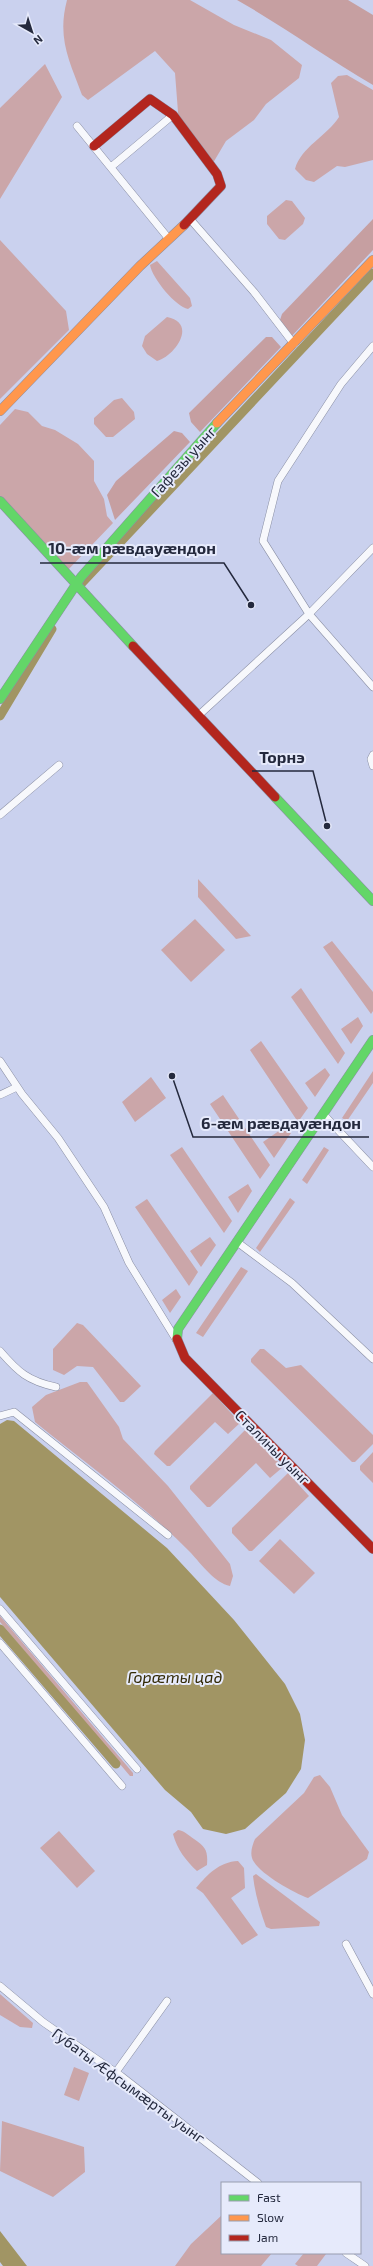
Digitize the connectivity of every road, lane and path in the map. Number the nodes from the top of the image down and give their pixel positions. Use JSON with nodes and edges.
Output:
{"nodes":[{"id":1,"x":173,"y":115,"type":"junction"},
{"id":2,"x":77,"y":126,"type":"dead end"},
{"id":3,"x":94,"y":146,"type":"junction"},
{"id":4,"x":111,"y":167,"type":"junction"},
{"id":5,"x":190,"y":220,"type":"junction"},
{"id":6,"x":169,"y":239,"type":"junction"},
{"id":7,"x":373,"y":260,"type":"edge"},
{"id":8,"x":294,"y":344,"type":"junction"},
{"id":9,"x":373,"y":346,"type":"edge"},
{"id":10,"x":0,"y":412,"type":"edge"},
{"id":11,"x":0,"y":501,"type":"edge"},
{"id":12,"x":373,"y":548,"type":"edge"},
{"id":13,"x":76,"y":585,"type":"junction"},
{"id":14,"x":309,"y":614,"type":"junction"},
{"id":15,"x":373,"y":687,"type":"edge"},
{"id":16,"x":0,"y":699,"type":"edge"},
{"id":17,"x":198,"y":715,"type":"junction"},
{"id":18,"x":59,"y":765,"type":"dead end"},
{"id":19,"x":0,"y":815,"type":"edge"},
{"id":20,"x":373,"y":901,"type":"edge"},
{"id":21,"x":373,"y":1040,"type":"edge"},
{"id":22,"x":0,"y":1062,"type":"edge"},
{"id":23,"x":17,"y":1087,"type":"junction"},
{"id":24,"x":0,"y":1095,"type":"edge"},
{"id":25,"x":323,"y":1114,"type":"junction"},
{"id":26,"x":373,"y":1167,"type":"edge"},
{"id":27,"x":237,"y":1242,"type":"junction"},
{"id":28,"x":177,"y":1341,"type":"junction"},
{"id":29,"x":0,"y":1350,"type":"edge"},
{"id":30,"x":373,"y":1359,"type":"edge"},
{"id":31,"x":56,"y":1387,"type":"dead end"},
{"id":32,"x":0,"y":1416,"type":"edge"},
{"id":33,"x":168,"y":1535,"type":"dead end"},
{"id":34,"x":373,"y":1549,"type":"edge"},
{"id":35,"x":0,"y":1609,"type":"edge"},
{"id":36,"x":0,"y":1643,"type":"edge"},
{"id":37,"x":137,"y":1770,"type":"dead end"},
{"id":38,"x":122,"y":1786,"type":"dead end"},
{"id":39,"x":346,"y":1944,"type":"dead end"},
{"id":40,"x":0,"y":1986,"type":"edge"},
{"id":41,"x":373,"y":1994,"type":"edge"},
{"id":42,"x":168,"y":2001,"type":"dead end"},
{"id":43,"x":116,"y":2072,"type":"junction"},
{"id":44,"x":257,"y":2182,"type":"edge"},
{"id":45,"x":347,"y":2254,"type":"edge"},
{"id":46,"x":365,"y":2266,"type":"edge"}],
"edges":[{"from":1,"to":3,"type":"street"},
{"from":1,"to":4,"type":"street"},
{"from":1,"to":5,"type":"street"},
{"from":2,"to":3,"type":"street"},
{"from":3,"to":4,"type":"street"},
{"from":4,"to":6,"type":"street"},
{"from":5,"to":6,"type":"street"},
{"from":5,"to":8,"type":"street"},
{"from":6,"to":10,"type":"street"},
{"from":7,"to":8,"type":"street","name":"Гафезы уынг"},
{"from":8,"to":13,"type":"street","name":"Гафезы уынг"},
{"from":9,"to":14,"type":"street"},
{"from":11,"to":13,"type":"street"},
{"from":12,"to":14,"type":"street"},
{"from":13,"to":16,"type":"street","name":"Гафезы уынг"},
{"from":13,"to":17,"type":"street"},
{"from":14,"to":15,"type":"street"},
{"from":14,"to":17,"type":"street"},
{"from":17,"to":20,"type":"street"},
{"from":18,"to":19,"type":"street"},
{"from":21,"to":25,"type":"street"},
{"from":22,"to":23,"type":"street"},
{"from":23,"to":24,"type":"street"},
{"from":23,"to":28,"type":"street"},
{"from":25,"to":26,"type":"street"},
{"from":25,"to":27,"type":"street"},
{"from":27,"to":28,"type":"street"},
{"from":27,"to":30,"type":"street"},
{"from":28,"to":34,"type":"street","name":"Сталины уынг"},
{"from":29,"to":31,"type":"street"},
{"from":32,"to":33,"type":"street"},
{"from":35,"to":37,"type":"street"},
{"from":36,"to":38,"type":"street"},
{"from":39,"to":41,"type":"street"},
{"from":40,"to":43,"type":"street","name":"Губаты Æфсымæрты уынг"},
{"from":42,"to":43,"type":"street"},
{"from":43,"to":44,"type":"street","name":"Губаты Æфсымæрты уынг"},
{"from":45,"to":46,"type":"street"}]}
